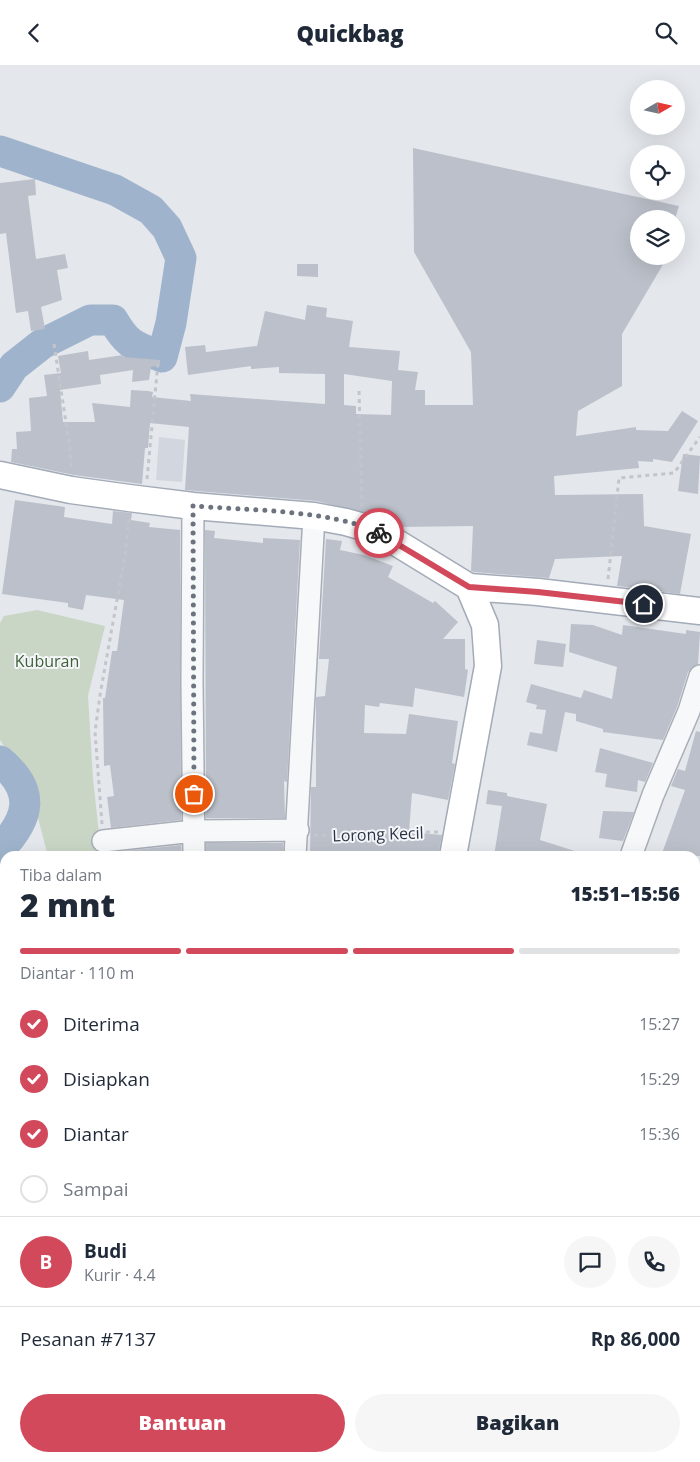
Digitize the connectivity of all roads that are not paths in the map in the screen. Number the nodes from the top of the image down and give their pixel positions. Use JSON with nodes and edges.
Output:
{"nodes":[{"id":1,"x":0,"y":475,"type":"edge"},
{"id":2,"x":193,"y":506,"type":"junction"},
{"id":3,"x":314,"y":516,"type":"junction"},
{"id":4,"x":469,"y":587,"type":"junction"},
{"id":5,"x":700,"y":611,"type":"edge"},
{"id":6,"x":700,"y":677,"type":"edge"},
{"id":7,"x":194,"y":831,"type":"junction"},
{"id":8,"x":298,"y":832,"type":"junction"},
{"id":9,"x":103,"y":841,"type":"road end"},
{"id":10,"x":456,"y":844,"type":"edge"},
{"id":11,"x":194,"y":851,"type":"edge"},
{"id":12,"x":296,"y":851,"type":"edge"},
{"id":13,"x":633,"y":851,"type":"edge"}],
"edges":[{"from":1,"to":2,"type":"main road"},
{"from":2,"to":3,"type":"main road"},
{"from":2,"to":7,"type":"street"},
{"from":3,"to":4,"type":"main road"},
{"from":3,"to":8,"type":"street"},
{"from":4,"to":5,"type":"main road"},
{"from":4,"to":10,"type":"main road"},
{"from":6,"to":13,"type":"street"},
{"from":7,"to":8,"type":"street"},
{"from":7,"to":9,"type":"street"},
{"from":7,"to":11,"type":"street"},
{"from":8,"to":12,"type":"street"}]}
